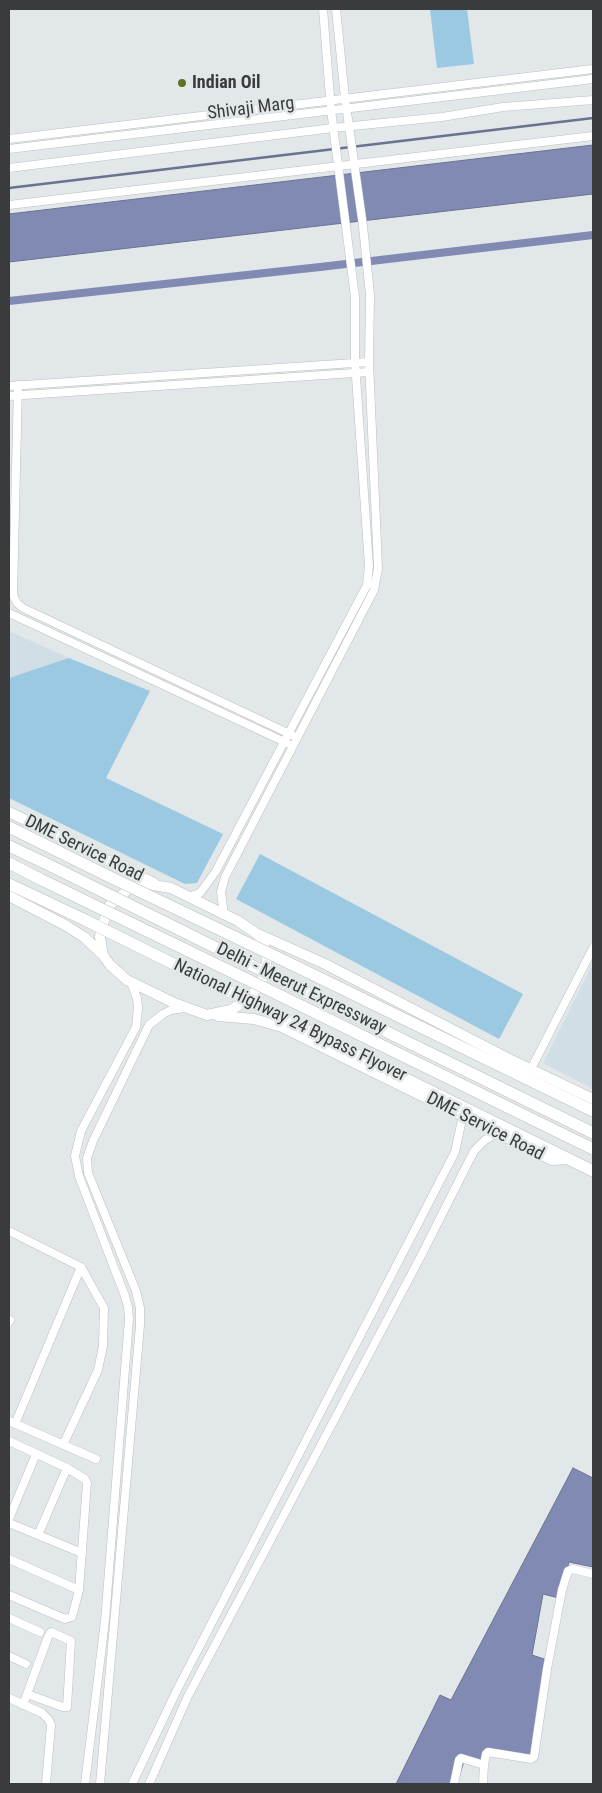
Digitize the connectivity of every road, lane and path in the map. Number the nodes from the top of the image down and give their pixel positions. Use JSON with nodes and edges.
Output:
{"nodes":[{"id":1,"x":323,"y":9,"type":"edge"},
{"id":2,"x":336,"y":9,"type":"edge"},
{"id":3,"x":593,"y":69,"type":"edge"},
{"id":4,"x":593,"y":79,"type":"edge"},
{"id":5,"x":345,"y":98,"type":"junction"},
{"id":6,"x":330,"y":99,"type":"junction"},
{"id":7,"x":593,"y":100,"type":"edge"},
{"id":8,"x":346,"y":108,"type":"junction"},
{"id":9,"x":331,"y":110,"type":"junction"},
{"id":10,"x":158,"y":120,"type":"junction"},
{"id":11,"x":349,"y":127,"type":"junction"},
{"id":12,"x":333,"y":128,"type":"junction"},
{"id":13,"x":160,"y":131,"type":"junction"},
{"id":14,"x":593,"y":136,"type":"edge"},
{"id":15,"x":9,"y":139,"type":"edge"},
{"id":16,"x":9,"y":149,"type":"edge"},
{"id":17,"x":355,"y":164,"type":"junction"},
{"id":18,"x":338,"y":166,"type":"junction"},
{"id":19,"x":9,"y":168,"type":"edge"},
{"id":20,"x":9,"y":205,"type":"edge"},
{"id":21,"x":355,"y":362,"type":"junction"},
{"id":22,"x":369,"y":362,"type":"junction"},
{"id":23,"x":356,"y":372,"type":"junction"},
{"id":24,"x":369,"y":372,"type":"junction"},
{"id":25,"x":18,"y":384,"type":"junction"},
{"id":26,"x":9,"y":386,"type":"edge"},
{"id":27,"x":13,"y":396,"type":"edge"},
{"id":28,"x":9,"y":613,"type":"edge"},
{"id":29,"x":289,"y":734,"type":"junction"},
{"id":30,"x":298,"y":738,"type":"junction"},
{"id":31,"x":284,"y":742,"type":"junction"},
{"id":32,"x":293,"y":746,"type":"junction"},
{"id":33,"x":9,"y":812,"type":"edge"},
{"id":34,"x":9,"y":827,"type":"edge"},
{"id":35,"x":9,"y":846,"type":"edge"},
{"id":36,"x":9,"y":863,"type":"edge"},
{"id":37,"x":9,"y":884,"type":"edge"},
{"id":38,"x":160,"y":886,"type":"junction"},
{"id":39,"x":9,"y":896,"type":"edge"},
{"id":40,"x":188,"y":897,"type":"junction"},
{"id":41,"x":224,"y":915,"type":"junction"},
{"id":42,"x":257,"y":934,"type":"junction"},
{"id":43,"x":593,"y":948,"type":"edge"},
{"id":44,"x":103,"y":955,"type":"junction"},
{"id":45,"x":131,"y":982,"type":"junction"},
{"id":46,"x":187,"y":1008,"type":"junction"},
{"id":47,"x":207,"y":1015,"type":"junction"},
{"id":48,"x":531,"y":1069,"type":"junction"},
{"id":49,"x":593,"y":1099,"type":"edge"},
{"id":50,"x":593,"y":1111,"type":"edge"},
{"id":51,"x":463,"y":1115,"type":"junction"},
{"id":52,"x":502,"y":1130,"type":"junction"},
{"id":53,"x":81,"y":1131,"type":"junction"},
{"id":54,"x":593,"y":1133,"type":"edge"},
{"id":55,"x":96,"y":1134,"type":"junction"},
{"id":56,"x":593,"y":1149,"type":"edge"},
{"id":57,"x":593,"y":1171,"type":"edge"},
{"id":58,"x":9,"y":1231,"type":"edge"},
{"id":59,"x":81,"y":1267,"type":"junction"},
{"id":60,"x":12,"y":1422,"type":"edge"},
{"id":61,"x":9,"y":1441,"type":"edge"},
{"id":62,"x":63,"y":1445,"type":"junction"},
{"id":63,"x":36,"y":1454,"type":"junction"},
{"id":64,"x":96,"y":1459,"type":"dead end"},
{"id":65,"x":67,"y":1468,"type":"junction"},
{"id":66,"x":9,"y":1519,"type":"edge"},
{"id":67,"x":9,"y":1523,"type":"edge"},
{"id":68,"x":38,"y":1534,"type":"junction"},
{"id":69,"x":82,"y":1553,"type":"junction"},
{"id":70,"x":9,"y":1559,"type":"edge"},
{"id":71,"x":593,"y":1574,"type":"edge"},
{"id":72,"x":78,"y":1590,"type":"junction"},
{"id":73,"x":9,"y":1594,"type":"edge"},
{"id":74,"x":9,"y":1618,"type":"edge"},
{"id":75,"x":40,"y":1632,"type":"dead end"},
{"id":76,"x":9,"y":1656,"type":"edge"},
{"id":77,"x":26,"y":1664,"type":"dead end"},
{"id":78,"x":27,"y":1694,"type":"junction"},
{"id":79,"x":9,"y":1698,"type":"edge"},
{"id":80,"x":23,"y":1705,"type":"junction"},
{"id":81,"x":484,"y":1765,"type":"junction"},
{"id":82,"x":46,"y":1784,"type":"edge"},
{"id":83,"x":85,"y":1784,"type":"edge"},
{"id":84,"x":100,"y":1784,"type":"edge"},
{"id":85,"x":132,"y":1784,"type":"edge"},
{"id":86,"x":150,"y":1784,"type":"edge"},
{"id":87,"x":454,"y":1784,"type":"edge"},
{"id":88,"x":483,"y":1784,"type":"edge"}],
"edges":[{"from":1,"to":6,"type":"street"},
{"from":2,"to":5,"type":"street"},
{"from":3,"to":5,"type":"street","name":"Shivaji Marg"},
{"from":4,"to":8,"type":"street","name":"Shivaji Marg"},
{"from":5,"to":6,"type":"street","name":"Shivaji Marg"},
{"from":5,"to":8,"type":"street"},
{"from":6,"to":9,"type":"street"},
{"from":6,"to":10,"type":"street","name":"Shivaji Marg"},
{"from":7,"to":11,"type":"street"},
{"from":8,"to":9,"type":"street","name":"Shivaji Marg"},
{"from":8,"to":11,"type":"street"},
{"from":9,"to":12,"type":"street"},
{"from":9,"to":13,"type":"street","name":"Shivaji Marg"},
{"from":10,"to":13,"type":"street"},
{"from":10,"to":15,"type":"street","name":"Shivaji Marg"},
{"from":11,"to":12,"type":"street"},
{"from":11,"to":17,"type":"street"},
{"from":12,"to":18,"type":"street"},
{"from":12,"to":19,"type":"street"},
{"from":13,"to":16,"type":"street","name":"Shivaji Marg"},
{"from":14,"to":17,"type":"street"},
{"from":17,"to":18,"type":"street"},
{"from":17,"to":22,"type":"street"},
{"from":18,"to":20,"type":"street"},
{"from":18,"to":21,"type":"street"},
{"from":21,"to":22,"type":"street"},
{"from":21,"to":23,"type":"street"},
{"from":21,"to":25,"type":"street"},
{"from":22,"to":24,"type":"street"},
{"from":23,"to":24,"type":"street"},
{"from":23,"to":27,"type":"street"},
{"from":23,"to":29,"type":"street"},
{"from":24,"to":30,"type":"street"},
{"from":25,"to":26,"type":"street"},
{"from":25,"to":27,"type":"street"},
{"from":27,"to":29,"type":"street"},
{"from":28,"to":31,"type":"street"},
{"from":29,"to":30,"type":"street"},
{"from":29,"to":31,"type":"street"},
{"from":30,"to":32,"type":"street"},
{"from":31,"to":32,"type":"street"},
{"from":31,"to":40,"type":"street"},
{"from":32,"to":41,"type":"street"},
{"from":33,"to":38,"type":"main road","name":"DME Service Road"},
{"from":34,"to":50,"type":"highway","bridge":true},
{"from":35,"to":54,"type":"highway","name":"Delhi - Meerut Expressway","bridge":true},
{"from":36,"to":56,"type":"highway","name":"Delhi - Meerut Expressway","bridge":true},
{"from":37,"to":52,"type":"highway","name":"National Highway 24 Bypass Flyover","bridge":true},
{"from":38,"to":40,"type":"main road"},
{"from":38,"to":44,"type":"main road"},
{"from":39,"to":44,"type":"main road"},
{"from":40,"to":41,"type":"main road"},
{"from":41,"to":42,"type":"main road"},
{"from":42,"to":47,"type":"main road"},
{"from":42,"to":48,"type":"main road"},
{"from":43,"to":48,"type":"street"},
{"from":44,"to":45,"type":"main road"},
{"from":45,"to":46,"type":"main road"},
{"from":45,"to":53,"type":"street"},
{"from":46,"to":47,"type":"main road"},
{"from":46,"to":55,"type":"street"},
{"from":47,"to":51,"type":"main road","name":"DME Service Road"},
{"from":48,"to":49,"type":"main road"},
{"from":51,"to":52,"type":"main road","name":"DME Service Road"},
{"from":51,"to":85,"type":"street"},
{"from":52,"to":57,"type":"highway","name":"National Highway 24 Bypass Flyover"},
{"from":52,"to":86,"type":"street"},
{"from":53,"to":55,"type":"street"},
{"from":53,"to":83,"type":"street"},
{"from":55,"to":84,"type":"street"},
{"from":58,"to":59,"type":"street"},
{"from":59,"to":60,"type":"street"},
{"from":59,"to":62,"type":"street"},
{"from":60,"to":62,"type":"street"},
{"from":61,"to":63,"type":"street"},
{"from":62,"to":64,"type":"street"},
{"from":63,"to":65,"type":"street"},
{"from":63,"to":66,"type":"street"},
{"from":65,"to":68,"type":"street"},
{"from":65,"to":69,"type":"street"},
{"from":67,"to":68,"type":"street"},
{"from":68,"to":69,"type":"street"},
{"from":69,"to":72,"type":"street"},
{"from":70,"to":72,"type":"street"},
{"from":71,"to":81,"type":"street"},
{"from":72,"to":73,"type":"street"},
{"from":74,"to":75,"type":"street"},
{"from":76,"to":77,"type":"street"},
{"from":78,"to":78,"type":"street"},
{"from":78,"to":80,"type":"street"},
{"from":79,"to":80,"type":"street"},
{"from":80,"to":82,"type":"street"},
{"from":81,"to":87,"type":"street"},
{"from":81,"to":88,"type":"street"}]}
